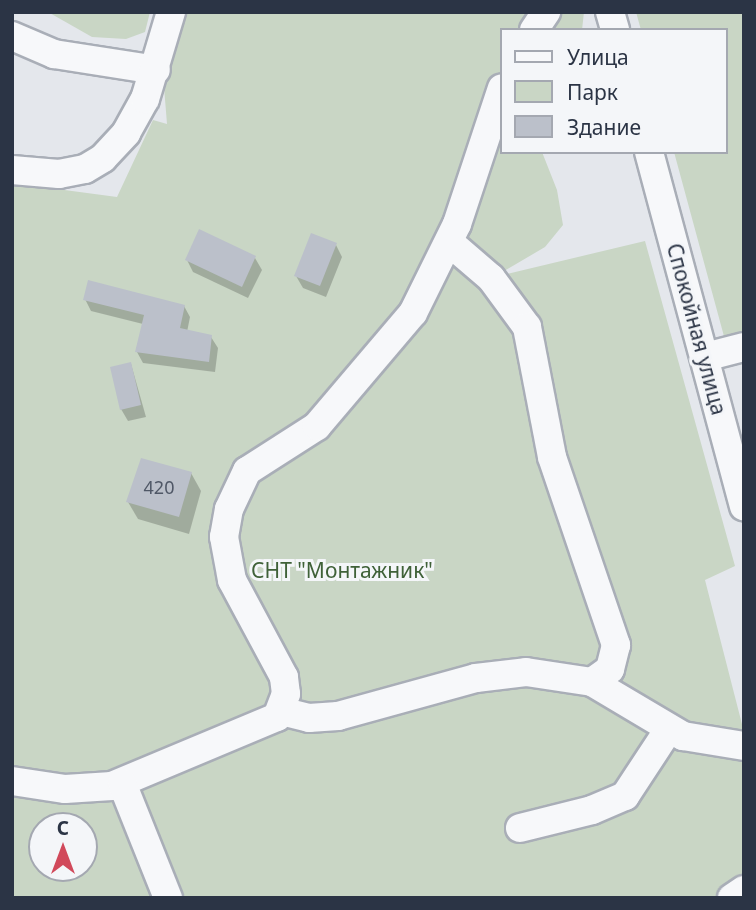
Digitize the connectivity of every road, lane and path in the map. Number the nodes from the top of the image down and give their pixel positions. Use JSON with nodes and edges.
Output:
{"nodes":[{"id":1,"x":171,"y":12,"type":"edge"},
{"id":2,"x":547,"y":12,"type":"edge"},
{"id":3,"x":535,"y":28,"type":"edge"},
{"id":4,"x":12,"y":36,"type":"edge"},
{"id":5,"x":156,"y":69,"type":"junction"},
{"id":6,"x":500,"y":94,"type":"edge"},
{"id":7,"x":650,"y":154,"type":"edge"},
{"id":8,"x":12,"y":170,"type":"edge"},
{"id":9,"x":449,"y":242,"type":"junction"},
{"id":10,"x":744,"y":347,"type":"edge"},
{"id":11,"x":705,"y":357,"type":"junction"},
{"id":12,"x":744,"y":506,"type":"edge"},
{"id":13,"x":592,"y":682,"type":"junction"},
{"id":14,"x":281,"y":711,"type":"junction"},
{"id":15,"x":669,"y":729,"type":"junction"},
{"id":16,"x":744,"y":746,"type":"edge"},
{"id":17,"x":12,"y":781,"type":"edge"},
{"id":18,"x":122,"y":783,"type":"junction"},
{"id":19,"x":520,"y":828,"type":"dead end"},
{"id":20,"x":744,"y":890,"type":"edge"},
{"id":21,"x":168,"y":898,"type":"edge"},
{"id":22,"x":732,"y":898,"type":"edge"}],
"edges":[{"from":1,"to":5,"type":"street"},
{"from":2,"to":3,"type":"street"},
{"from":4,"to":5,"type":"street"},
{"from":5,"to":8,"type":"street"},
{"from":6,"to":9,"type":"street"},
{"from":7,"to":11,"type":"street","name":"Спокойная улица"},
{"from":9,"to":13,"type":"street"},
{"from":9,"to":14,"type":"street"},
{"from":10,"to":11,"type":"street"},
{"from":11,"to":12,"type":"street","name":"Спокойная улица"},
{"from":13,"to":14,"type":"street"},
{"from":13,"to":15,"type":"street"},
{"from":14,"to":18,"type":"street"},
{"from":15,"to":16,"type":"street"},
{"from":15,"to":19,"type":"street"},
{"from":17,"to":18,"type":"street"},
{"from":18,"to":21,"type":"street"},
{"from":20,"to":22,"type":"street"}]}
